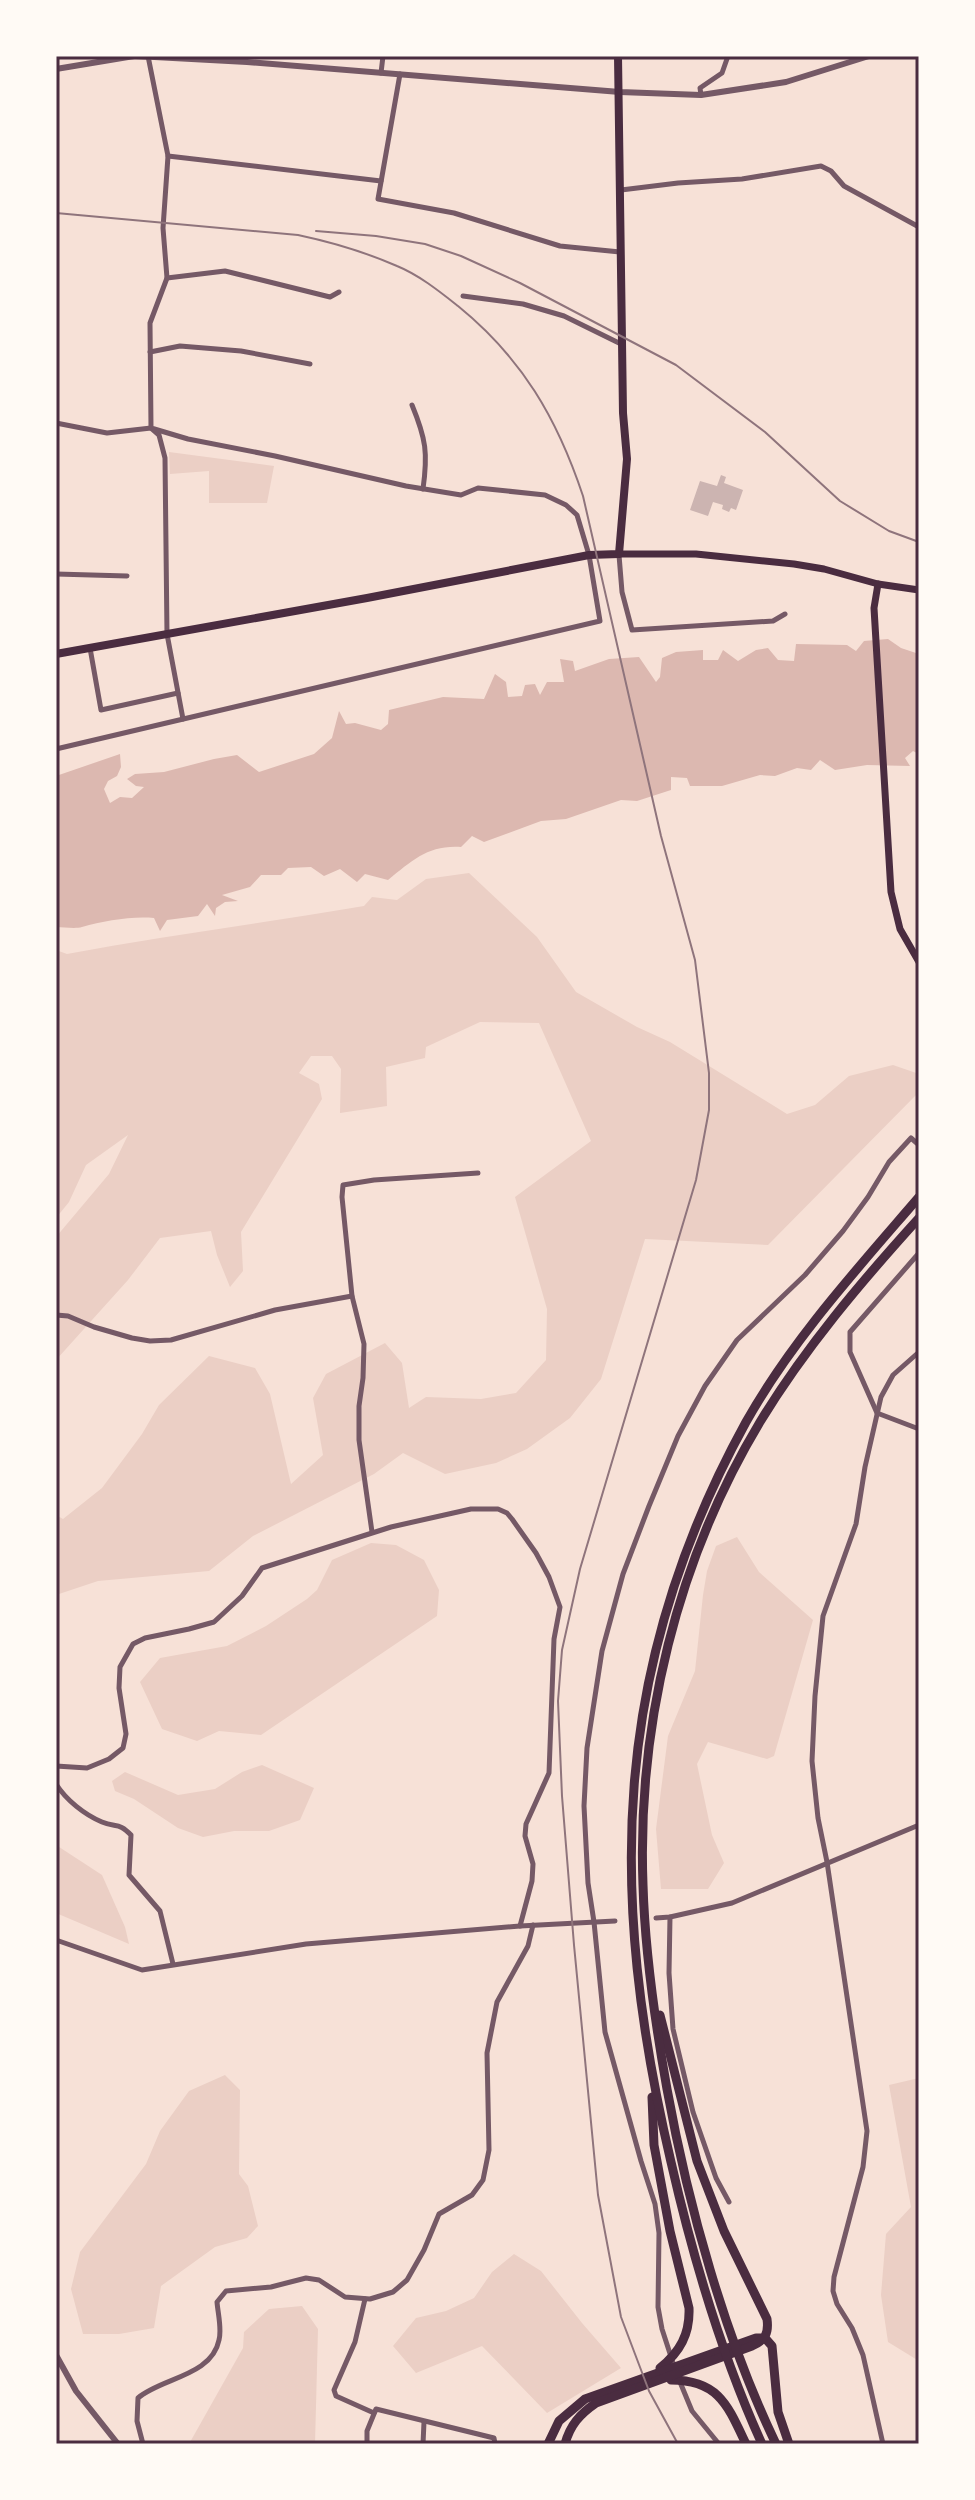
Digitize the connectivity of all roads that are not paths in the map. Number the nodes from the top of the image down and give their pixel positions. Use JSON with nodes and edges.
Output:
{"nodes":[{"id":1,"x":135,"y":56,"type":"edge"},
{"id":2,"x":148,"y":56,"type":"edge"},
{"id":3,"x":383,"y":56,"type":"edge"},
{"id":4,"x":618,"y":56,"type":"edge"},
{"id":5,"x":728,"y":56,"type":"edge"},
{"id":6,"x":869,"y":56,"type":"edge"},
{"id":7,"x":56,"y":69,"type":"edge"},
{"id":8,"x":381,"y":73,"type":"junction"},
{"id":9,"x":400,"y":74,"type":"junction"},
{"id":10,"x":620,"y":92,"type":"junction"},
{"id":11,"x":701,"y":95,"type":"junction"},
{"id":12,"x":168,"y":156,"type":"junction"},
{"id":13,"x":381,"y":181,"type":"junction"},
{"id":14,"x":621,"y":190,"type":"junction"},
{"id":15,"x":919,"y":227,"type":"edge"},
{"id":16,"x":621,"y":252,"type":"junction"},
{"id":17,"x":167,"y":278,"type":"junction"},
{"id":18,"x":339,"y":292,"type":"dead end"},
{"id":19,"x":463,"y":296,"type":"dead end"},
{"id":20,"x":623,"y":345,"type":"junction"},
{"id":21,"x":150,"y":352,"type":"junction"},
{"id":22,"x":310,"y":364,"type":"dead end"},
{"id":23,"x":412,"y":405,"type":"dead end"},
{"id":24,"x":56,"y":423,"type":"edge"},
{"id":25,"x":151,"y":428,"type":"junction"},
{"id":26,"x":423,"y":489,"type":"junction"},
{"id":27,"x":619,"y":554,"type":"junction"},
{"id":28,"x":589,"y":555,"type":"junction"},
{"id":29,"x":56,"y":574,"type":"edge"},
{"id":30,"x":127,"y":576,"type":"dead end"},
{"id":31,"x":878,"y":584,"type":"junction"},
{"id":32,"x":919,"y":590,"type":"edge"},
{"id":33,"x":785,"y":614,"type":"dead end"},
{"id":34,"x":167,"y":634,"type":"junction"},
{"id":35,"x":90,"y":648,"type":"junction"},
{"id":36,"x":56,"y":654,"type":"edge"},
{"id":37,"x":178,"y":693,"type":"junction"},
{"id":38,"x":183,"y":719,"type":"junction"},
{"id":39,"x":56,"y":749,"type":"edge"},
{"id":40,"x":919,"y":962,"type":"edge"},
{"id":41,"x":918,"y":1144,"type":"edge"},
{"id":42,"x":478,"y":1173,"type":"dead end"},
{"id":43,"x":919,"y":1197,"type":"edge"},
{"id":44,"x":919,"y":1218,"type":"edge"},
{"id":45,"x":919,"y":1253,"type":"edge"},
{"id":46,"x":352,"y":1296,"type":"junction"},
{"id":47,"x":56,"y":1315,"type":"edge"},
{"id":48,"x":919,"y":1352,"type":"edge"},
{"id":49,"x":877,"y":1413,"type":"junction"},
{"id":50,"x":919,"y":1429,"type":"edge"},
{"id":51,"x":372,"y":1532,"type":"junction"},
{"id":52,"x":56,"y":1766,"type":"edge"},
{"id":53,"x":56,"y":1784,"type":"edge"},
{"id":54,"x":919,"y":1825,"type":"edge"},
{"id":55,"x":827,"y":1862,"type":"junction"},
{"id":56,"x":670,"y":1917,"type":"junction"},
{"id":57,"x":656,"y":1918,"type":"dead end"},
{"id":58,"x":615,"y":1921,"type":"dead end"},
{"id":59,"x":594,"y":1922,"type":"junction"},
{"id":60,"x":533,"y":1925,"type":"junction"},
{"id":61,"x":520,"y":1926,"type":"junction"},
{"id":62,"x":56,"y":1940,"type":"edge"},
{"id":63,"x":648,"y":1961,"type":"junction"},
{"id":64,"x":173,"y":1964,"type":"junction"},
{"id":65,"x":651,"y":2070,"type":"junction"},
{"id":66,"x":729,"y":2202,"type":"dead end"},
{"id":67,"x":365,"y":2299,"type":"junction"},
{"id":68,"x":765,"y":2338,"type":"junction"},
{"id":69,"x":56,"y":2355,"type":"edge"},
{"id":70,"x":686,"y":2371,"type":"junction"},
{"id":71,"x":657,"y":2377,"type":"junction"},
{"id":72,"x":624,"y":2388,"type":"junction"},
{"id":73,"x":374,"y":2413,"type":"junction"},
{"id":74,"x":424,"y":2422,"type":"junction"},
{"id":75,"x":118,"y":2444,"type":"edge"},
{"id":76,"x":143,"y":2444,"type":"edge"},
{"id":77,"x":367,"y":2444,"type":"edge"},
{"id":78,"x":423,"y":2444,"type":"edge"},
{"id":79,"x":495,"y":2444,"type":"edge"},
{"id":80,"x":548,"y":2444,"type":"edge"},
{"id":81,"x":565,"y":2444,"type":"edge"},
{"id":82,"x":719,"y":2444,"type":"edge"},
{"id":83,"x":746,"y":2444,"type":"edge"},
{"id":84,"x":762,"y":2444,"type":"edge"},
{"id":85,"x":776,"y":2444,"type":"edge"},
{"id":86,"x":789,"y":2444,"type":"edge"},
{"id":87,"x":883,"y":2444,"type":"edge"}],
"edges":[{"from":1,"to":2,"type":"street"},
{"from":1,"to":7,"type":"street"},
{"from":2,"to":8,"type":"street"},
{"from":2,"to":12,"type":"street"},
{"from":3,"to":8,"type":"street"},
{"from":4,"to":10,"type":"highway"},
{"from":5,"to":11,"type":"street"},
{"from":6,"to":11,"type":"street"},
{"from":8,"to":9,"type":"street"},
{"from":9,"to":10,"type":"street"},
{"from":9,"to":13,"type":"street"},
{"from":10,"to":11,"type":"street"},
{"from":10,"to":14,"type":"highway"},
{"from":12,"to":13,"type":"street"},
{"from":12,"to":17,"type":"street"},
{"from":13,"to":16,"type":"street"},
{"from":14,"to":15,"type":"street"},
{"from":14,"to":16,"type":"highway"},
{"from":16,"to":20,"type":"highway"},
{"from":17,"to":18,"type":"street"},
{"from":17,"to":21,"type":"street"},
{"from":19,"to":20,"type":"street"},
{"from":20,"to":27,"type":"highway"},
{"from":21,"to":22,"type":"street"},
{"from":21,"to":25,"type":"street"},
{"from":23,"to":26,"type":"street"},
{"from":24,"to":25,"type":"street"},
{"from":25,"to":26,"type":"street"},
{"from":25,"to":34,"type":"street"},
{"from":26,"to":28,"type":"street"},
{"from":27,"to":28,"type":"highway"},
{"from":27,"to":31,"type":"main road"},
{"from":27,"to":33,"type":"street"},
{"from":28,"to":34,"type":"highway"},
{"from":28,"to":38,"type":"street"},
{"from":29,"to":30,"type":"street"},
{"from":31,"to":32,"type":"main road"},
{"from":31,"to":40,"type":"main road"},
{"from":34,"to":35,"type":"highway"},
{"from":34,"to":37,"type":"street"},
{"from":35,"to":36,"type":"highway"},
{"from":35,"to":37,"type":"street"},
{"from":37,"to":38,"type":"street"},
{"from":38,"to":39,"type":"street"},
{"from":41,"to":59,"type":"street"},
{"from":42,"to":46,"type":"street"},
{"from":43,"to":65,"type":"highway"},
{"from":44,"to":63,"type":"highway"},
{"from":45,"to":49,"type":"street"},
{"from":46,"to":47,"type":"street"},
{"from":46,"to":51,"type":"street"},
{"from":48,"to":49,"type":"street"},
{"from":49,"to":50,"type":"street"},
{"from":49,"to":55,"type":"street"},
{"from":51,"to":52,"type":"street"},
{"from":51,"to":61,"type":"street"},
{"from":53,"to":64,"type":"street"},
{"from":54,"to":55,"type":"street"},
{"from":55,"to":56,"type":"street"},
{"from":55,"to":87,"type":"street"},
{"from":56,"to":57,"type":"street"},
{"from":56,"to":66,"type":"street"},
{"from":58,"to":59,"type":"street"},
{"from":59,"to":60,"type":"street"},
{"from":59,"to":82,"type":"street"},
{"from":60,"to":61,"type":"street"},
{"from":60,"to":67,"type":"street"},
{"from":61,"to":64,"type":"street"},
{"from":62,"to":64,"type":"street"},
{"from":63,"to":68,"type":"highway"},
{"from":63,"to":85,"type":"highway"},
{"from":65,"to":71,"type":"highway"},
{"from":65,"to":84,"type":"highway"},
{"from":67,"to":73,"type":"street"},
{"from":67,"to":76,"type":"street"},
{"from":68,"to":70,"type":"highway"},
{"from":68,"to":86,"type":"highway"},
{"from":69,"to":75,"type":"street"},
{"from":70,"to":71,"type":"highway"},
{"from":70,"to":71,"type":"highway"},
{"from":70,"to":83,"type":"highway"},
{"from":71,"to":72,"type":"highway"},
{"from":72,"to":80,"type":"highway"},
{"from":72,"to":81,"type":"highway"},
{"from":73,"to":74,"type":"street"},
{"from":73,"to":77,"type":"street"},
{"from":74,"to":78,"type":"street"},
{"from":74,"to":79,"type":"street"}]}
